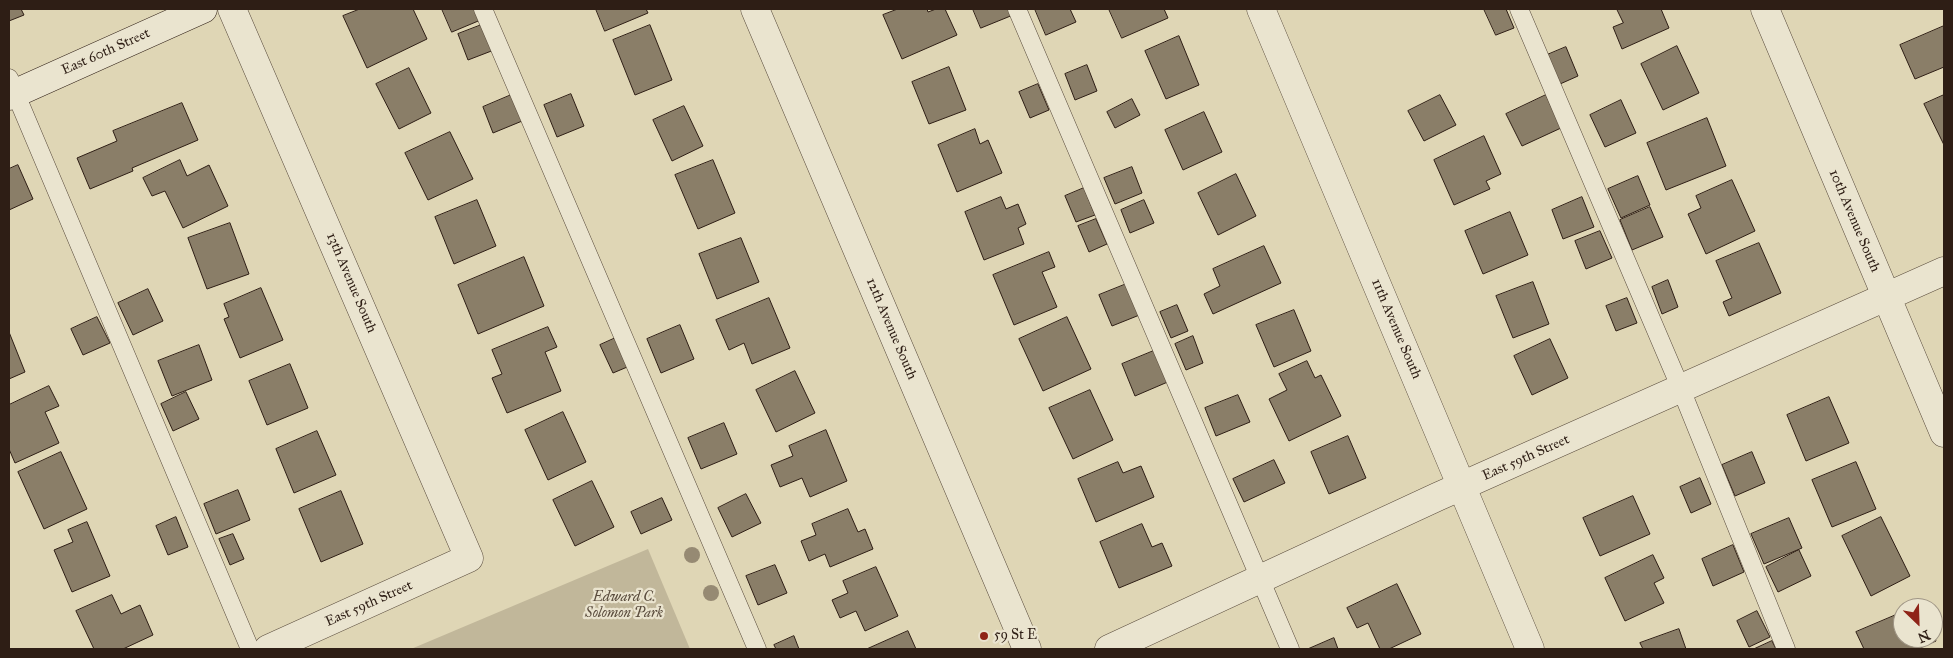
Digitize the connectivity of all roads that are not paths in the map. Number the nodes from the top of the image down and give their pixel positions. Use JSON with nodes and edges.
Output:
{"nodes":[{"id":1,"x":203,"y":9,"type":"edge"},
{"id":2,"x":232,"y":9,"type":"edge"},
{"id":3,"x":483,"y":9,"type":"edge"},
{"id":4,"x":755,"y":9,"type":"edge"},
{"id":5,"x":1017,"y":9,"type":"edge"},
{"id":6,"x":1261,"y":9,"type":"edge"},
{"id":7,"x":1519,"y":9,"type":"edge"},
{"id":8,"x":1765,"y":9,"type":"edge"},
{"id":9,"x":11,"y":89,"type":"edge"},
{"id":10,"x":1944,"y":271,"type":"edge"},
{"id":11,"x":1886,"y":297,"type":"junction"},
{"id":12,"x":1681,"y":389,"type":"junction"},
{"id":13,"x":1944,"y":433,"type":"edge"},
{"id":14,"x":1461,"y":486,"type":"junction"},
{"id":15,"x":469,"y":558,"type":"joint"},
{"id":16,"x":1261,"y":578,"type":"junction"},
{"id":17,"x":250,"y":649,"type":"edge"},
{"id":18,"x":268,"y":649,"type":"edge"},
{"id":19,"x":757,"y":649,"type":"edge"},
{"id":20,"x":1027,"y":649,"type":"edge"},
{"id":21,"x":1109,"y":649,"type":"edge"},
{"id":22,"x":1290,"y":649,"type":"edge"},
{"id":23,"x":1530,"y":649,"type":"edge"},
{"id":24,"x":1786,"y":649,"type":"edge"}],
"edges":[{"from":1,"to":9,"type":"street","name":"East 60th Street"},
{"from":2,"to":15,"type":"street","name":"13th Avenue South"},
{"from":3,"to":19,"type":"lane"},
{"from":4,"to":20,"type":"street","name":"12th Avenue South"},
{"from":5,"to":16,"type":"lane"},
{"from":6,"to":14,"type":"street","name":"11th Avenue South"},
{"from":7,"to":12,"type":"lane"},
{"from":8,"to":11,"type":"street","name":"10th Avenue South"},
{"from":9,"to":17,"type":"lane"},
{"from":10,"to":11,"type":"street","name":"East 59th Street"},
{"from":11,"to":12,"type":"street","name":"East 59th Street"},
{"from":11,"to":13,"type":"street","name":"10th Avenue South"},
{"from":12,"to":14,"type":"street","name":"East 59th Street"},
{"from":12,"to":24,"type":"lane"},
{"from":14,"to":16,"type":"street","name":"East 59th Street"},
{"from":14,"to":23,"type":"street","name":"11th Avenue South"},
{"from":15,"to":18,"type":"street","name":"East 59th Street"},
{"from":16,"to":21,"type":"street","name":"East 59th Street"},
{"from":16,"to":22,"type":"lane"}]}
